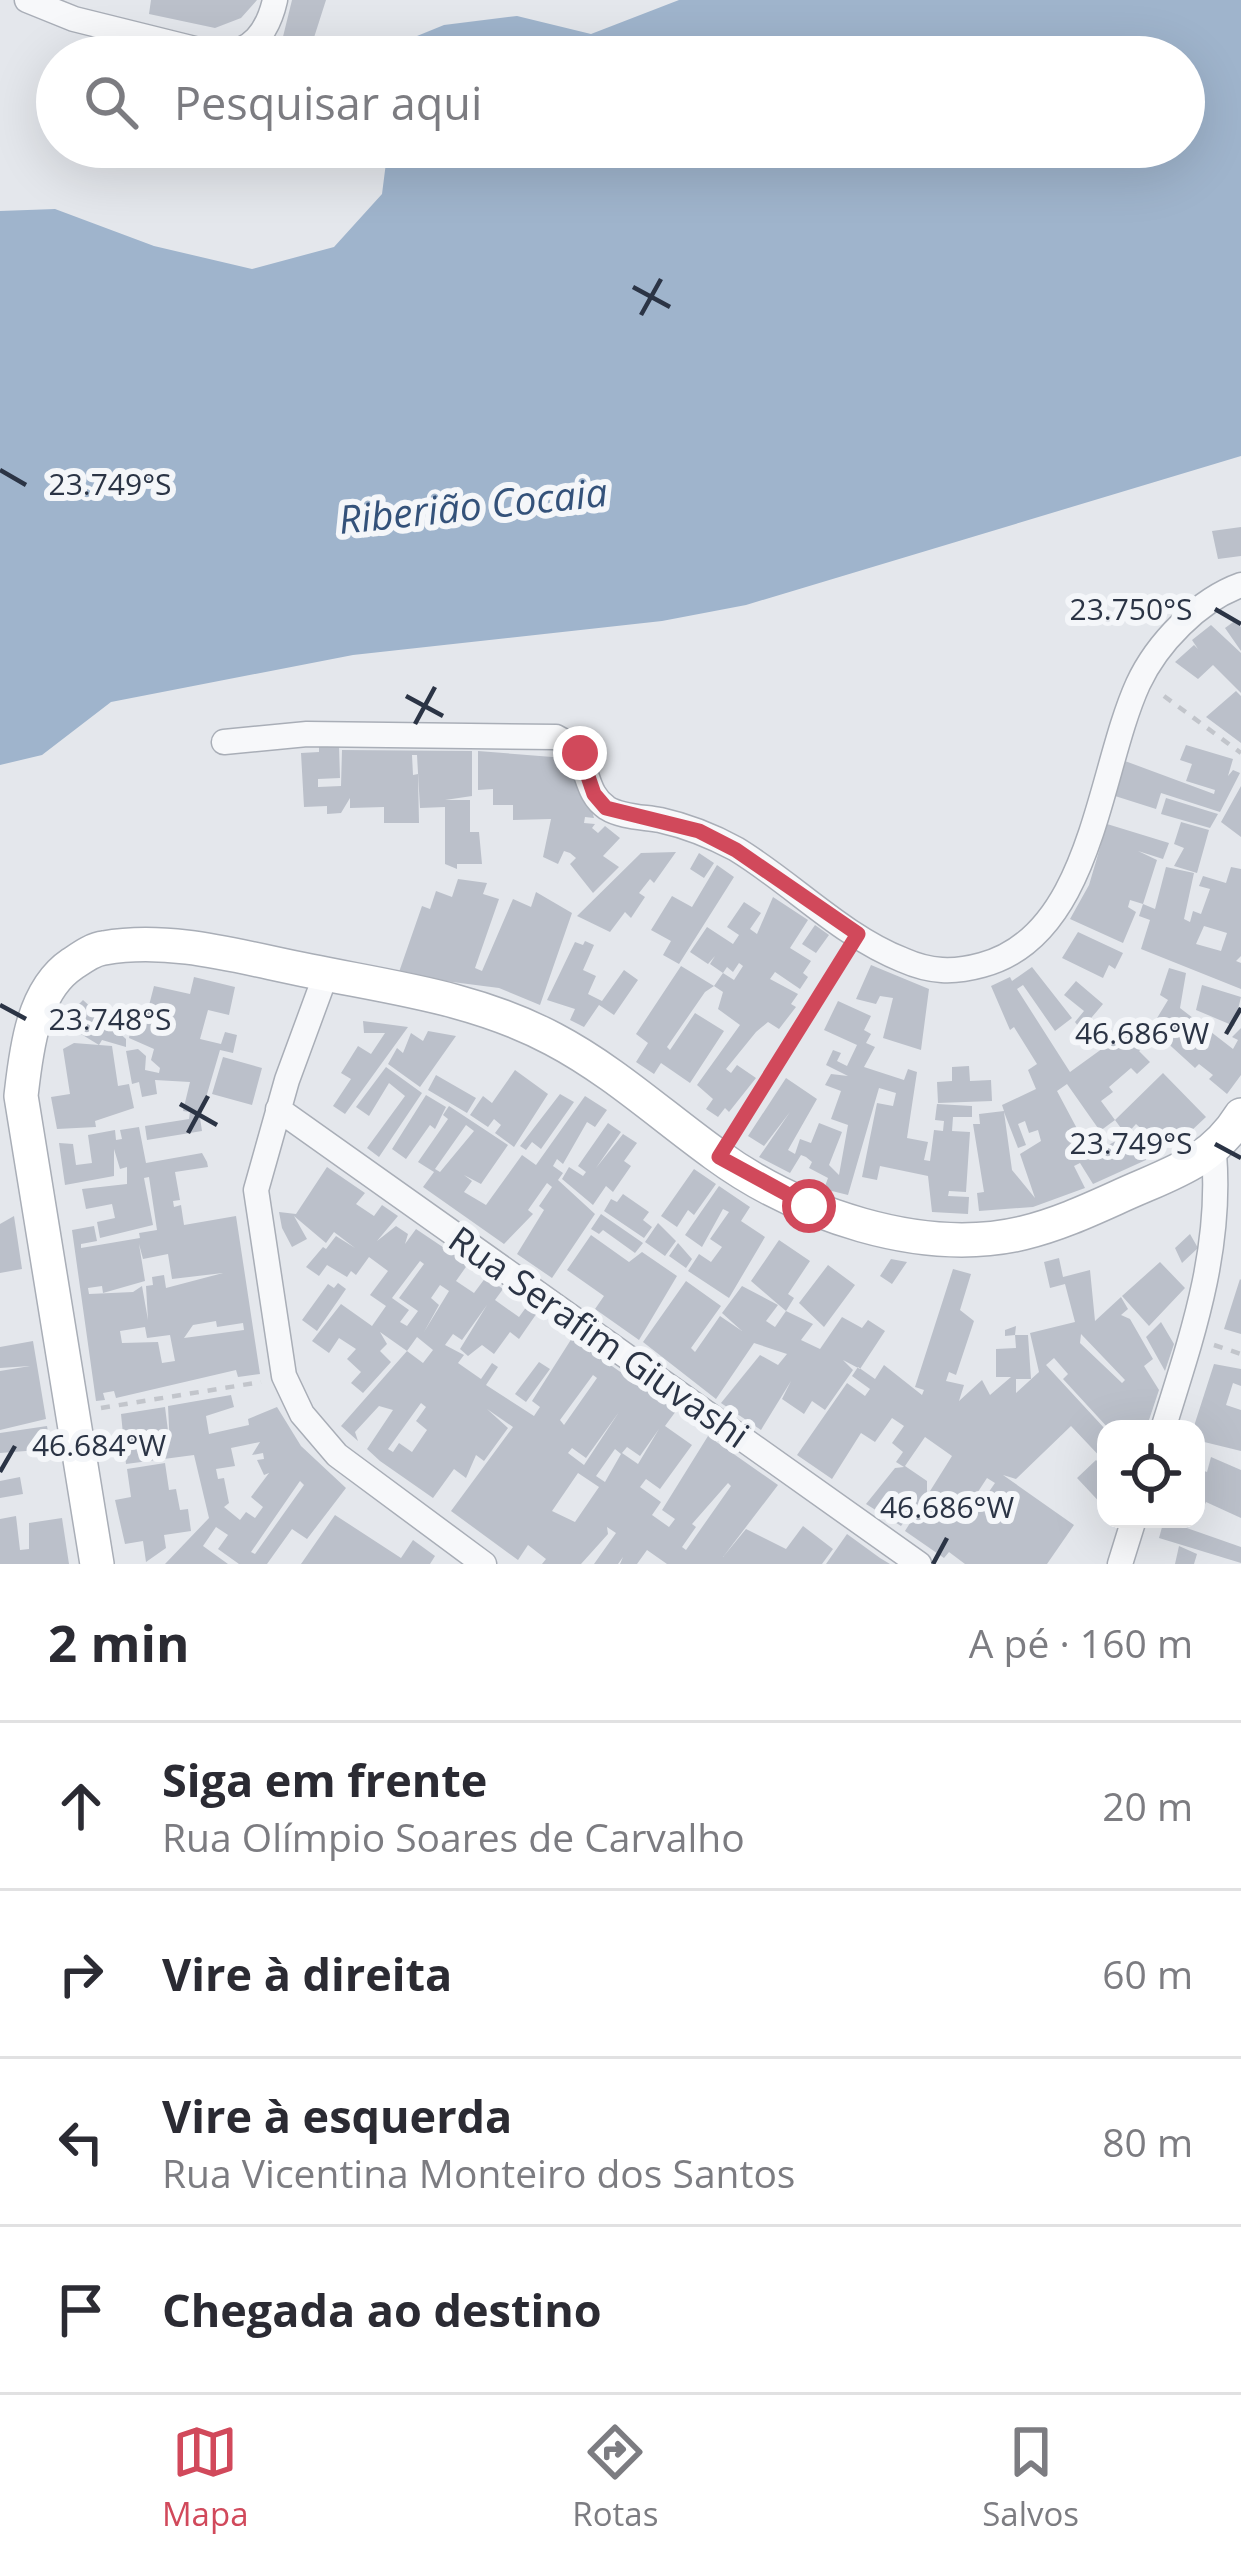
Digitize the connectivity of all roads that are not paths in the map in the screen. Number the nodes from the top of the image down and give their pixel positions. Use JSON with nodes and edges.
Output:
{"nodes":[{"id":1,"x":28,"y":0,"type":"edge"},
{"id":2,"x":274,"y":0,"type":"edge"},
{"id":3,"x":142,"y":36,"type":"edge"},
{"id":4,"x":257,"y":36,"type":"edge"},
{"id":5,"x":1241,"y":585,"type":"edge"},
{"id":6,"x":224,"y":742,"type":"dead end"},
{"id":7,"x":326,"y":974,"type":"junction"},
{"id":8,"x":278,"y":1109,"type":"junction"},
{"id":9,"x":1241,"y":1115,"type":"edge"},
{"id":10,"x":1214,"y":1153,"type":"junction"},
{"id":11,"x":1165,"y":1420,"type":"edge"},
{"id":12,"x":1131,"y":1528,"type":"edge"},
{"id":13,"x":97,"y":1564,"type":"edge"},
{"id":14,"x":484,"y":1564,"type":"edge"},
{"id":15,"x":919,"y":1564,"type":"edge"},
{"id":16,"x":1120,"y":1564,"type":"edge"}],
"edges":[{"from":1,"to":3,"type":"street"},
{"from":2,"to":4,"type":"street"},
{"from":5,"to":6,"type":"street"},
{"from":7,"to":8,"type":"street"},
{"from":7,"to":10,"type":"main road"},
{"from":7,"to":13,"type":"main road"},
{"from":8,"to":14,"type":"street"},
{"from":8,"to":15,"type":"street","name":"Rua Serafim Giuvashi"},
{"from":9,"to":10,"type":"main road"},
{"from":10,"to":11,"type":"street"},
{"from":12,"to":16,"type":"street"}]}
